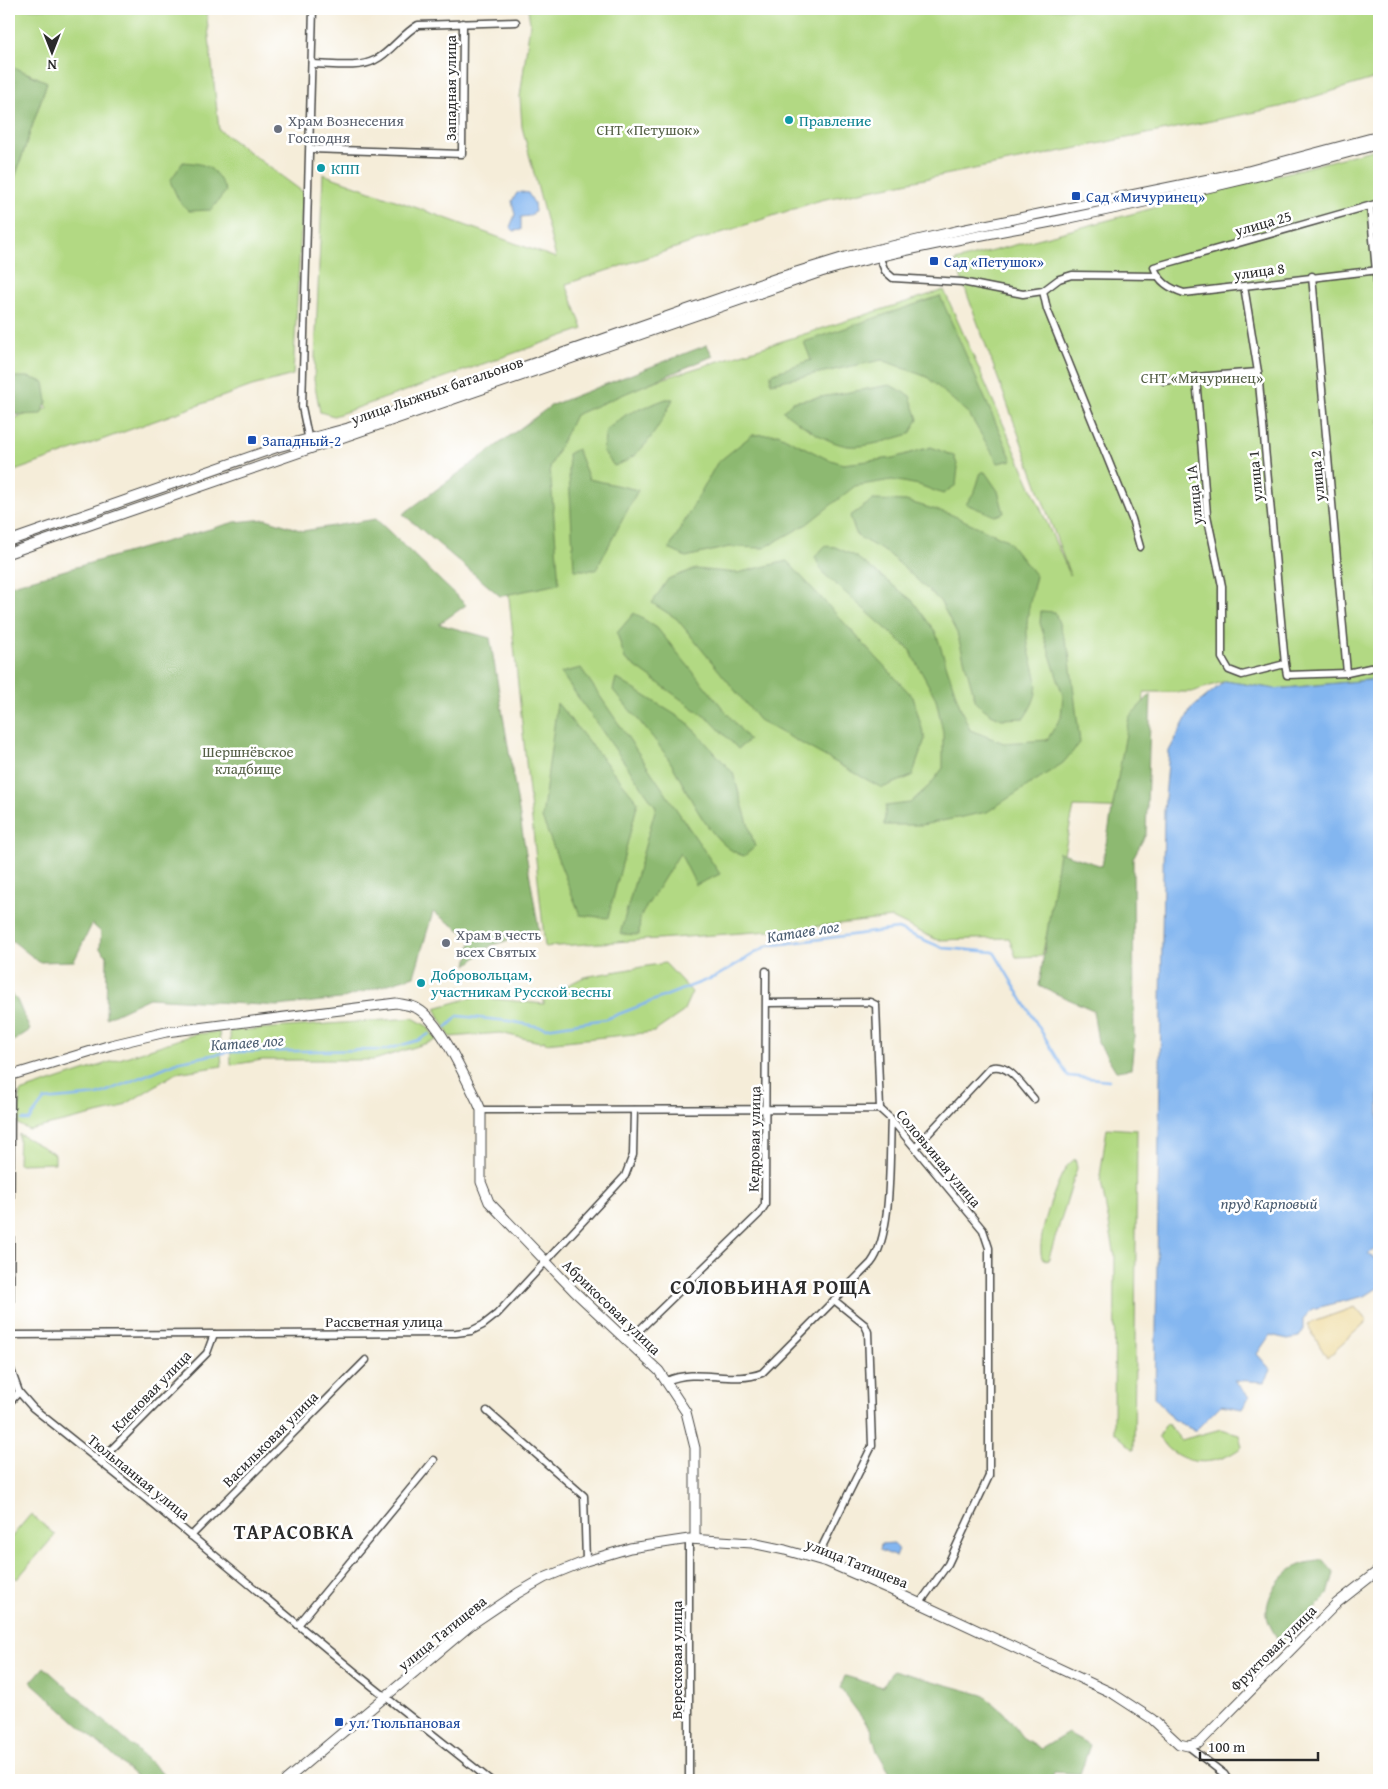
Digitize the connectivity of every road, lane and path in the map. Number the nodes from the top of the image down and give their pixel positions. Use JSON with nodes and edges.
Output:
{"nodes":[{"id":1,"x":313,"y":9,"type":"edge"},
{"id":2,"x":516,"y":22,"type":"dead end"},
{"id":3,"x":463,"y":23,"type":"junction"},
{"id":4,"x":312,"y":64,"type":"junction"},
{"id":5,"x":1379,"y":136,"type":"edge"},
{"id":6,"x":1379,"y":144,"type":"edge"},
{"id":7,"x":310,"y":149,"type":"junction"},
{"id":8,"x":1379,"y":203,"type":"edge"},
{"id":9,"x":1370,"y":206,"type":"junction"},
{"id":10,"x":879,"y":256,"type":"junction"},
{"id":11,"x":846,"y":261,"type":"junction"},
{"id":12,"x":1378,"y":270,"type":"edge"},
{"id":13,"x":1157,"y":276,"type":"junction"},
{"id":14,"x":1312,"y":276,"type":"junction"},
{"id":15,"x":1244,"y":286,"type":"junction"},
{"id":16,"x":1043,"y":291,"type":"junction"},
{"id":17,"x":1379,"y":304,"type":"edge"},
{"id":18,"x":1258,"y":372,"type":"junction"},
{"id":19,"x":1196,"y":377,"type":"junction"},
{"id":20,"x":1164,"y":381,"type":"dead end"},
{"id":21,"x":310,"y":443,"type":"junction"},
{"id":22,"x":9,"y":541,"type":"edge"},
{"id":23,"x":1140,"y":546,"type":"dead end"},
{"id":24,"x":9,"y":553,"type":"edge"},
{"id":25,"x":1285,"y":664,"type":"junction"},
{"id":26,"x":1379,"y":666,"type":"edge"},
{"id":27,"x":1347,"y":673,"type":"junction"},
{"id":28,"x":766,"y":971,"type":"dead end"},
{"id":29,"x":767,"y":1003,"type":"junction"},
{"id":30,"x":10,"y":1076,"type":"edge"},
{"id":31,"x":1034,"y":1099,"type":"dead end"},
{"id":32,"x":880,"y":1109,"type":"junction"},
{"id":33,"x":481,"y":1110,"type":"junction"},
{"id":34,"x":634,"y":1110,"type":"junction"},
{"id":35,"x":767,"y":1110,"type":"junction"},
{"id":36,"x":891,"y":1119,"type":"junction"},
{"id":37,"x":916,"y":1147,"type":"junction"},
{"id":38,"x":10,"y":1148,"type":"edge"},
{"id":39,"x":545,"y":1260,"type":"junction"},
{"id":40,"x":834,"y":1300,"type":"junction"},
{"id":41,"x":10,"y":1334,"type":"edge"},
{"id":42,"x":214,"y":1334,"type":"junction"},
{"id":43,"x":628,"y":1340,"type":"junction"},
{"id":44,"x":366,"y":1360,"type":"dead end"},
{"id":45,"x":667,"y":1381,"type":"junction"},
{"id":46,"x":18,"y":1392,"type":"junction"},
{"id":47,"x":9,"y":1403,"type":"edge"},
{"id":48,"x":487,"y":1411,"type":"dead end"},
{"id":49,"x":434,"y":1460,"type":"dead end"},
{"id":50,"x":100,"y":1462,"type":"junction"},
{"id":51,"x":191,"y":1536,"type":"junction"},
{"id":52,"x":692,"y":1539,"type":"junction"},
{"id":53,"x":816,"y":1559,"type":"junction"},
{"id":54,"x":586,"y":1560,"type":"junction"},
{"id":55,"x":1379,"y":1570,"type":"edge"},
{"id":56,"x":920,"y":1604,"type":"junction"},
{"id":57,"x":298,"y":1625,"type":"junction"},
{"id":58,"x":386,"y":1696,"type":"junction"},
{"id":59,"x":1188,"y":1746,"type":"junction"},
{"id":60,"x":286,"y":1780,"type":"edge"},
{"id":61,"x":490,"y":1780,"type":"edge"},
{"id":62,"x":689,"y":1780,"type":"edge"},
{"id":63,"x":1228,"y":1780,"type":"edge"}],
"edges":[{"from":1,"to":4,"type":"street"},
{"from":2,"to":3,"type":"street"},
{"from":3,"to":4,"type":"street"},
{"from":3,"to":7,"type":"street","name":"Западная улица"},
{"from":4,"to":7,"type":"street"},
{"from":5,"to":11,"type":"street"},
{"from":6,"to":10,"type":"street"},
{"from":7,"to":21,"type":"street"},
{"from":8,"to":9,"type":"street","name":"улица 25"},
{"from":9,"to":12,"type":"street"},
{"from":9,"to":13,"type":"street","name":"улица 25"},
{"from":10,"to":11,"type":"street"},
{"from":10,"to":16,"type":"street"},
{"from":11,"to":21,"type":"street","name":"улица Лыжных батальонов"},
{"from":12,"to":14,"type":"street","name":"улица 8"},
{"from":12,"to":17,"type":"street"},
{"from":13,"to":15,"type":"street","name":"улица 8"},
{"from":13,"to":16,"type":"street"},
{"from":14,"to":15,"type":"street","name":"улица 8"},
{"from":14,"to":27,"type":"street","name":"улица 2"},
{"from":15,"to":18,"type":"street","name":"улица 1"},
{"from":16,"to":23,"type":"street"},
{"from":18,"to":19,"type":"street"},
{"from":18,"to":25,"type":"street","name":"улица 1"},
{"from":19,"to":20,"type":"street"},
{"from":19,"to":25,"type":"street","name":"улица 1А"},
{"from":21,"to":22,"type":"street","name":"улица Лыжных батальонов"},
{"from":21,"to":24,"type":"street","name":"улица Лыжных батальонов"},
{"from":25,"to":27,"type":"street"},
{"from":26,"to":27,"type":"street"},
{"from":28,"to":29,"type":"street","name":"Кедровая улица"},
{"from":29,"to":32,"type":"street"},
{"from":29,"to":35,"type":"street","name":"Кедровая улица"},
{"from":30,"to":33,"type":"street"},
{"from":30,"to":38,"type":"street","name":"Тюльпанная улица"},
{"from":31,"to":37,"type":"street"},
{"from":32,"to":35,"type":"street","name":"Соловьиная улица"},
{"from":32,"to":36,"type":"street","name":"Соловьиная улица"},
{"from":33,"to":34,"type":"street","name":"Соловьиная улица"},
{"from":33,"to":39,"type":"street","name":"Абрикосовая улица"},
{"from":34,"to":35,"type":"street","name":"Соловьиная улица"},
{"from":34,"to":39,"type":"street","name":"Рассветная улица"},
{"from":35,"to":43,"type":"street","name":"Кедровая улица"},
{"from":36,"to":37,"type":"street","name":"Соловьиная улица"},
{"from":36,"to":40,"type":"street"},
{"from":37,"to":56,"type":"street","name":"Соловьиная улица"},
{"from":38,"to":41,"type":"street","name":"Тюльпанная улица"},
{"from":39,"to":42,"type":"street","name":"Рассветная улица"},
{"from":39,"to":43,"type":"street","name":"Абрикосовая улица"},
{"from":40,"to":45,"type":"street"},
{"from":40,"to":53,"type":"street"},
{"from":41,"to":42,"type":"street","name":"Рассветная улица"},
{"from":41,"to":46,"type":"street","name":"Тюльпанная улица"},
{"from":42,"to":50,"type":"street","name":"Кленовая улица"},
{"from":43,"to":45,"type":"street","name":"Абрикосовая улица"},
{"from":44,"to":51,"type":"street","name":"Васильковая улица"},
{"from":45,"to":52,"type":"street","name":"Абрикосовая улица"},
{"from":46,"to":47,"type":"street"},
{"from":46,"to":50,"type":"street","name":"Тюльпанная улица"},
{"from":48,"to":54,"type":"street"},
{"from":49,"to":57,"type":"street"},
{"from":50,"to":51,"type":"street","name":"Тюльпанная улица"},
{"from":51,"to":57,"type":"street","name":"Тюльпанная улица"},
{"from":52,"to":53,"type":"street","name":"улица Татищева"},
{"from":52,"to":54,"type":"street","name":"улица Татищева"},
{"from":52,"to":62,"type":"street","name":"Вересковая улица"},
{"from":53,"to":56,"type":"street","name":"улица Татищева"},
{"from":54,"to":58,"type":"street","name":"улица Татищева"},
{"from":55,"to":59,"type":"street","name":"Фруктовая улица"},
{"from":56,"to":59,"type":"street","name":"улица Татищева"},
{"from":57,"to":58,"type":"street","name":"Тюльпанная улица"},
{"from":58,"to":60,"type":"street","name":"улица Татищева"},
{"from":58,"to":61,"type":"street","name":"Тюльпанная улица"},
{"from":59,"to":63,"type":"street"}]}
